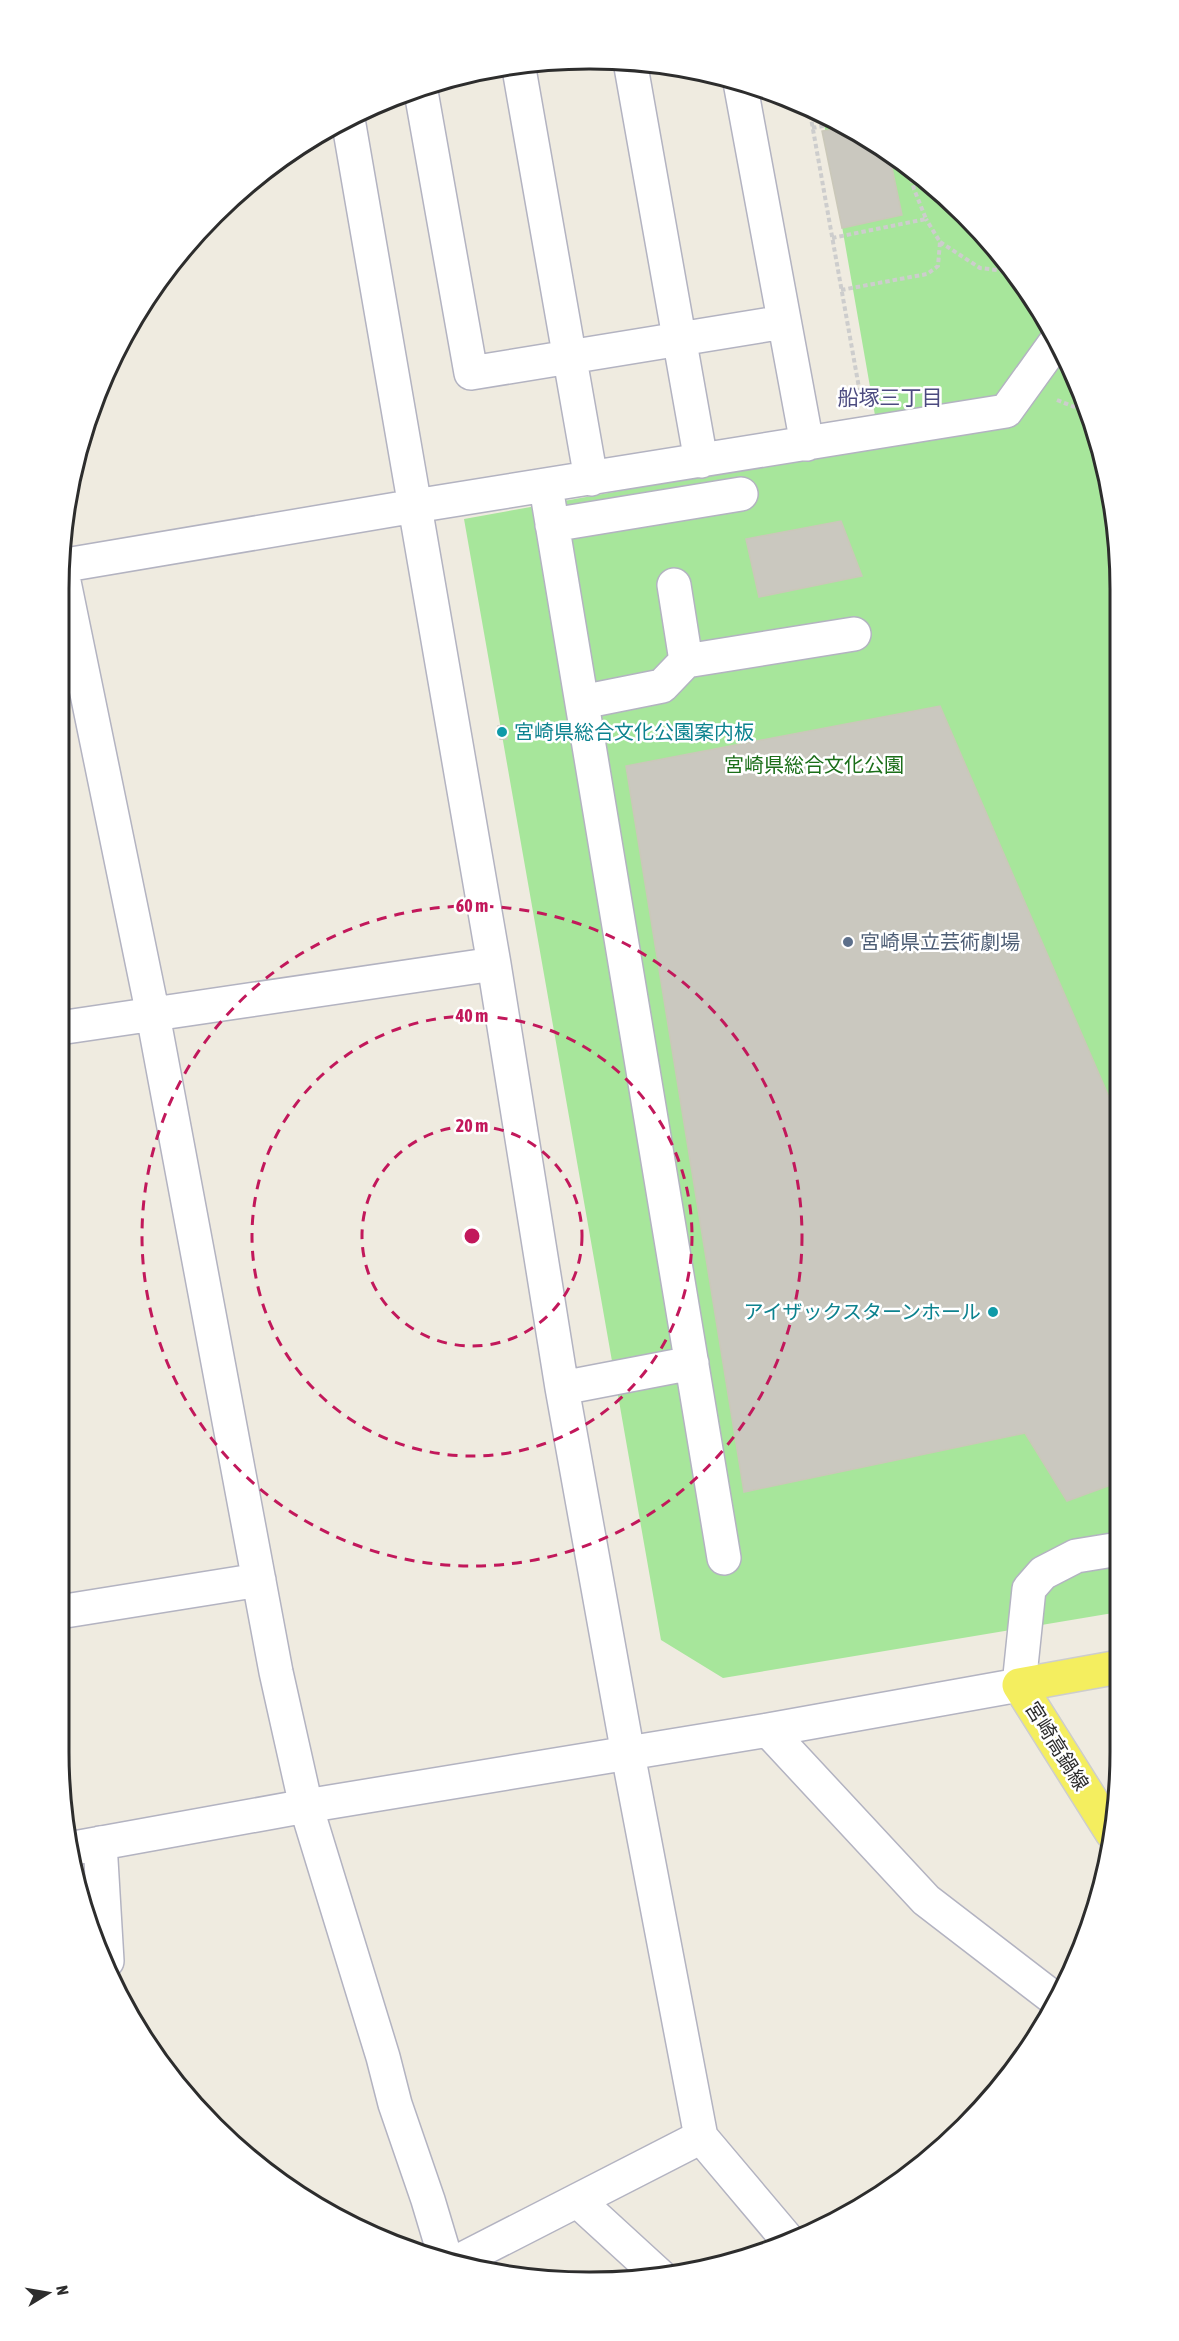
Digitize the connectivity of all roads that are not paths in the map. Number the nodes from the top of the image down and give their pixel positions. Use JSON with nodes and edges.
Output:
{"nodes":[{"id":1,"x":632,"y":71,"type":"edge"},
{"id":2,"x":520,"y":73,"type":"edge"},
{"id":3,"x":742,"y":92,"type":"edge"},
{"id":4,"x":422,"y":97,"type":"edge"},
{"id":5,"x":350,"y":128,"type":"edge"},
{"id":6,"x":784,"y":322,"type":"junction"},
{"id":7,"x":679,"y":339,"type":"junction"},
{"id":8,"x":1051,"y":349,"type":"edge"},
{"id":9,"x":570,"y":357,"type":"junction"},
{"id":10,"x":807,"y":444,"type":"junction"},
{"id":11,"x":700,"y":461,"type":"junction"},
{"id":12,"x":591,"y":479,"type":"junction"},
{"id":13,"x":546,"y":487,"type":"junction"},
{"id":14,"x":741,"y":494,"type":"dead end"},
{"id":15,"x":415,"y":506,"type":"junction"},
{"id":16,"x":552,"y":525,"type":"junction"},
{"id":17,"x":70,"y":563,"type":"edge"},
{"id":18,"x":674,"y":585,"type":"dead end"},
{"id":19,"x":69,"y":609,"type":"edge"},
{"id":20,"x":854,"y":634,"type":"dead end"},
{"id":21,"x":686,"y":662,"type":"junction"},
{"id":22,"x":582,"y":702,"type":"junction"},
{"id":23,"x":494,"y":964,"type":"junction"},
{"id":24,"x":153,"y":1015,"type":"junction"},
{"id":25,"x":69,"y":1027,"type":"edge"},
{"id":26,"x":692,"y":1363,"type":"junction"},
{"id":27,"x":562,"y":1389,"type":"junction"},
{"id":28,"x":1110,"y":1550,"type":"edge"},
{"id":29,"x":724,"y":1558,"type":"dead end"},
{"id":30,"x":259,"y":1580,"type":"junction"},
{"id":31,"x":69,"y":1610,"type":"edge"},
{"id":32,"x":1110,"y":1669,"type":"edge"},
{"id":33,"x":1019,"y":1684,"type":"junction"},
{"id":34,"x":768,"y":1730,"type":"junction"},
{"id":35,"x":628,"y":1754,"type":"junction"},
{"id":36,"x":306,"y":1806,"type":"junction"},
{"id":37,"x":1105,"y":1822,"type":"edge"},
{"id":38,"x":87,"y":1845,"type":"edge"},
{"id":39,"x":104,"y":1937,"type":"edge"},
{"id":40,"x":1049,"y":1995,"type":"edge"},
{"id":41,"x":701,"y":2138,"type":"junction"},
{"id":42,"x":578,"y":2201,"type":"junction"},
{"id":43,"x":783,"y":2234,"type":"edge"},
{"id":44,"x":443,"y":2250,"type":"edge"},
{"id":45,"x":467,"y":2257,"type":"edge"},
{"id":46,"x":652,"y":2268,"type":"edge"}],
"edges":[{"from":1,"to":7,"type":"street"},
{"from":2,"to":9,"type":"street"},
{"from":3,"to":6,"type":"street"},
{"from":4,"to":9,"type":"street"},
{"from":5,"to":15,"type":"street"},
{"from":6,"to":7,"type":"street"},
{"from":6,"to":10,"type":"street"},
{"from":7,"to":9,"type":"street"},
{"from":7,"to":11,"type":"street"},
{"from":8,"to":10,"type":"street"},
{"from":9,"to":12,"type":"street"},
{"from":10,"to":11,"type":"street"},
{"from":11,"to":12,"type":"street"},
{"from":12,"to":13,"type":"street"},
{"from":13,"to":15,"type":"street"},
{"from":13,"to":16,"type":"street"},
{"from":14,"to":16,"type":"street"},
{"from":15,"to":17,"type":"street"},
{"from":15,"to":23,"type":"street"},
{"from":16,"to":22,"type":"street"},
{"from":18,"to":21,"type":"street"},
{"from":19,"to":24,"type":"street"},
{"from":20,"to":21,"type":"street"},
{"from":21,"to":22,"type":"street"},
{"from":22,"to":26,"type":"street"},
{"from":23,"to":24,"type":"street"},
{"from":23,"to":27,"type":"street"},
{"from":24,"to":25,"type":"street"},
{"from":24,"to":30,"type":"street"},
{"from":26,"to":27,"type":"street"},
{"from":26,"to":29,"type":"street"},
{"from":27,"to":35,"type":"street"},
{"from":28,"to":33,"type":"street"},
{"from":30,"to":31,"type":"street"},
{"from":30,"to":36,"type":"street"},
{"from":32,"to":33,"type":"main road","name":"宮崎高鍋線"},
{"from":33,"to":34,"type":"street"},
{"from":33,"to":37,"type":"main road","name":"宮崎高鍋線"},
{"from":34,"to":35,"type":"street"},
{"from":34,"to":40,"type":"street"},
{"from":35,"to":36,"type":"street"},
{"from":35,"to":41,"type":"street"},
{"from":36,"to":38,"type":"street"},
{"from":36,"to":44,"type":"street"},
{"from":38,"to":39,"type":"street"},
{"from":41,"to":42,"type":"street"},
{"from":41,"to":43,"type":"street"},
{"from":42,"to":45,"type":"street"},
{"from":42,"to":46,"type":"street"}]}
